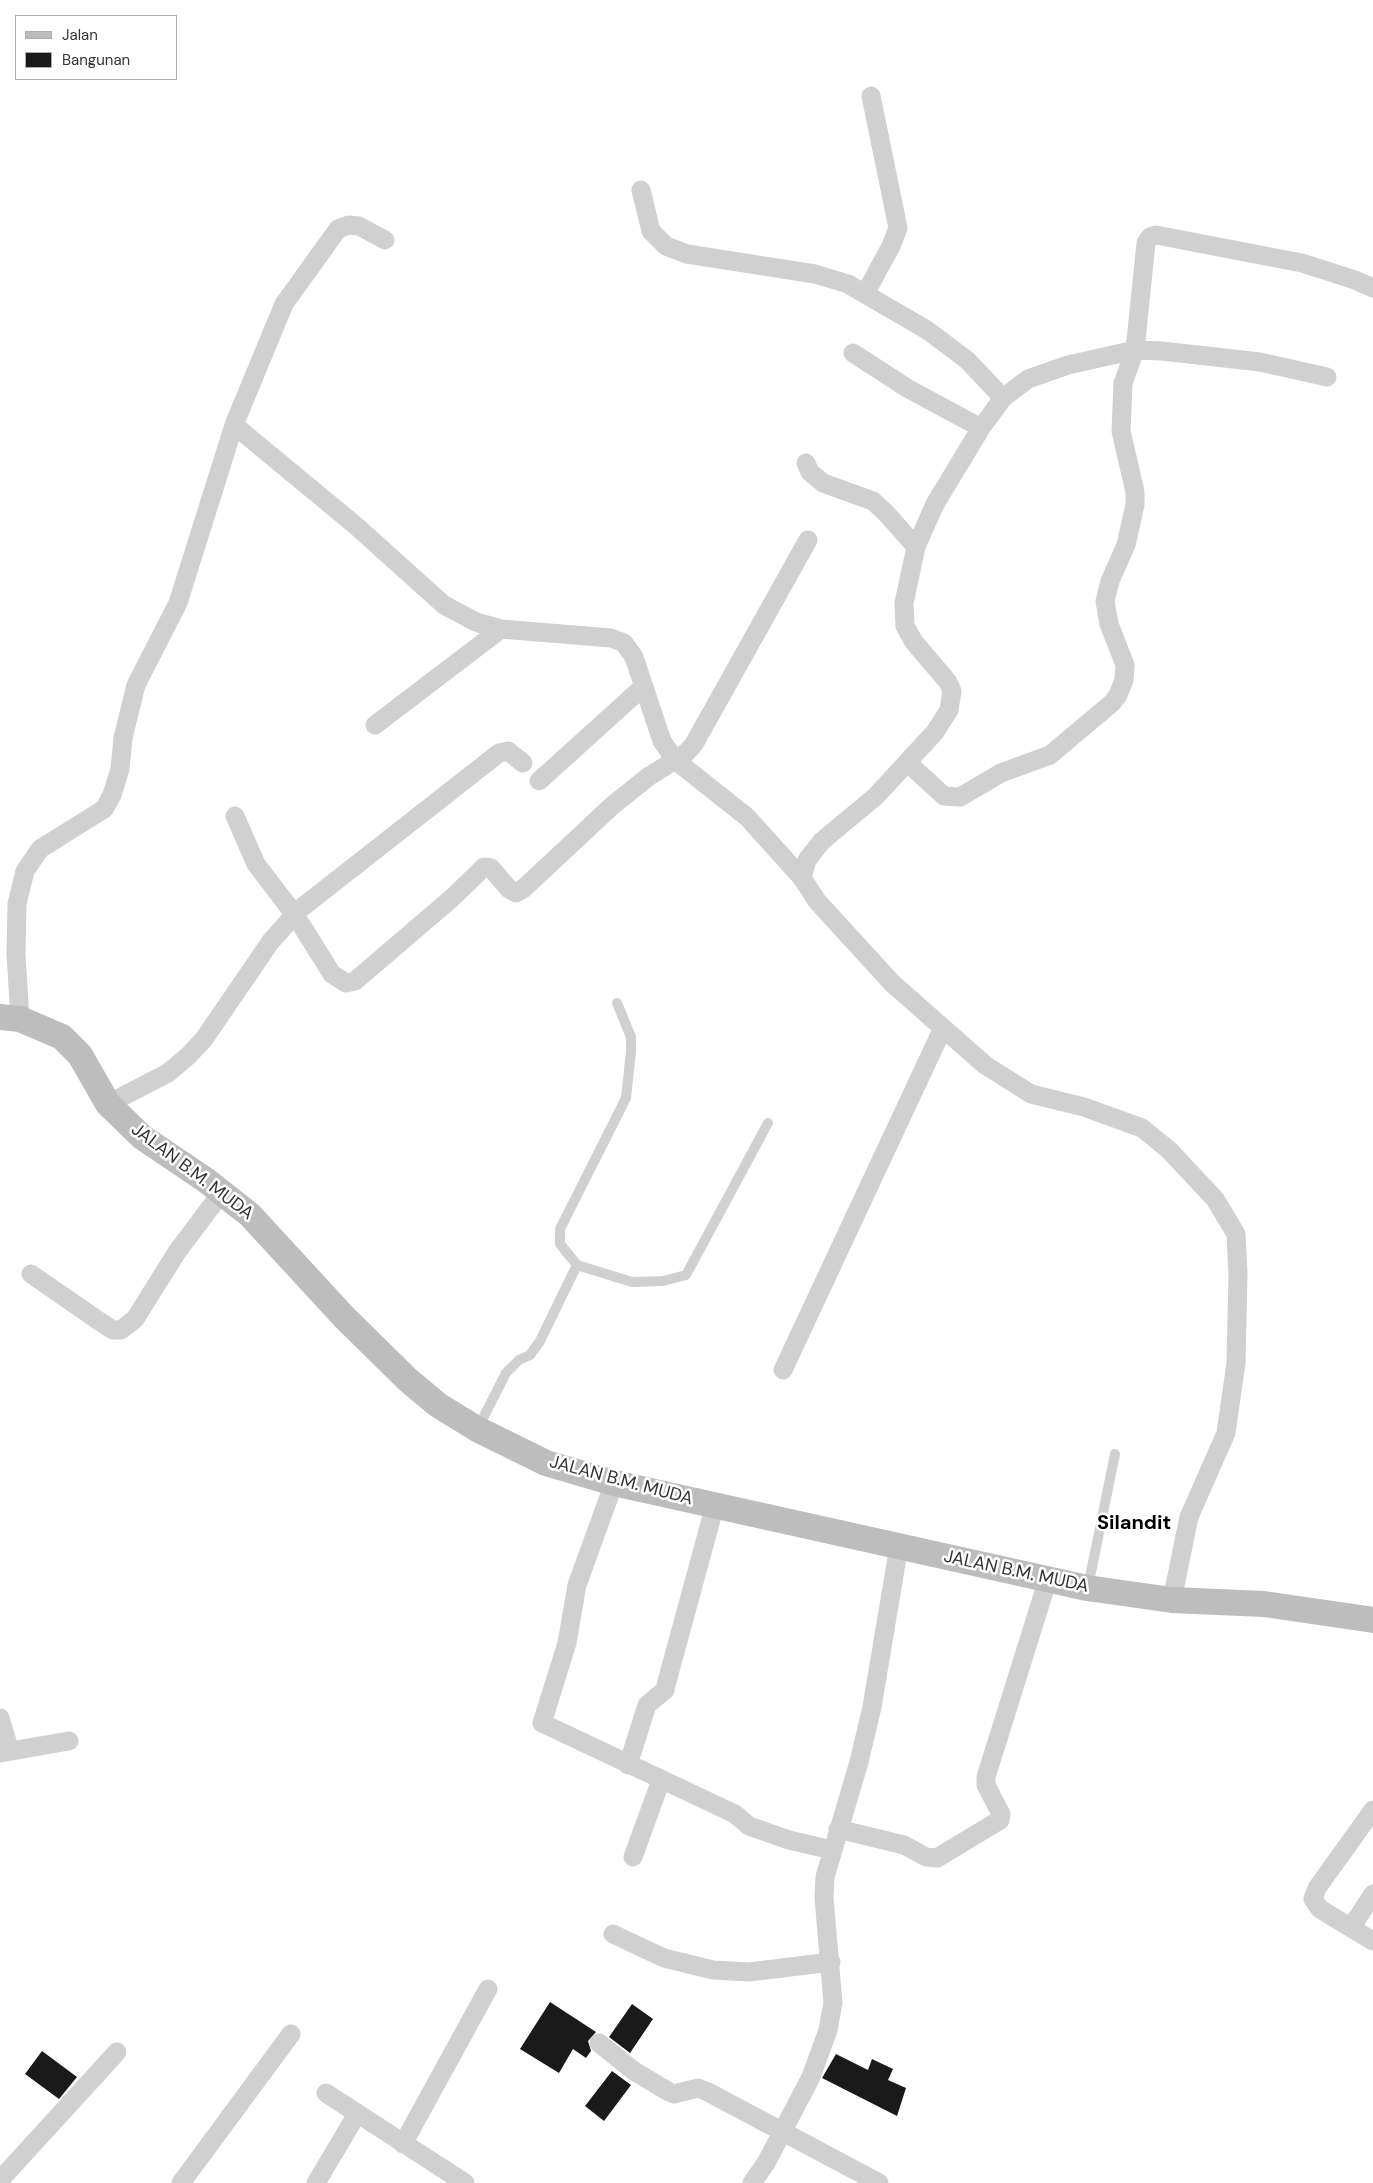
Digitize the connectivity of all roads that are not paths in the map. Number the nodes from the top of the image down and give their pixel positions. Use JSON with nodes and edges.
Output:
{"nodes":[{"id":1,"x":871,"y":96,"type":"dead end"},
{"id":2,"x":641,"y":190,"type":"dead end"},
{"id":3,"x":385,"y":240,"type":"dead end"},
{"id":4,"x":1373,"y":288,"type":"edge"},
{"id":5,"x":865,"y":294,"type":"junction"},
{"id":6,"x":1135,"y":350,"type":"junction"},
{"id":7,"x":853,"y":353,"type":"dead end"},
{"id":8,"x":1327,"y":377,"type":"dead end"},
{"id":9,"x":1003,"y":398,"type":"junction"},
{"id":10,"x":234,"y":425,"type":"junction"},
{"id":11,"x":980,"y":428,"type":"junction"},
{"id":12,"x":806,"y":463,"type":"dead end"},
{"id":13,"x":808,"y":540,"type":"dead end"},
{"id":14,"x":916,"y":547,"type":"junction"},
{"id":15,"x":501,"y":629,"type":"junction"},
{"id":16,"x":643,"y":687,"type":"junction"},
{"id":17,"x":376,"y":726,"type":"dead end"},
{"id":18,"x":675,"y":760,"type":"junction"},
{"id":19,"x":523,"y":763,"type":"dead end"},
{"id":20,"x":908,"y":763,"type":"junction"},
{"id":21,"x":539,"y":781,"type":"dead end"},
{"id":22,"x":235,"y":816,"type":"dead end"},
{"id":23,"x":802,"y":878,"type":"junction"},
{"id":24,"x":295,"y":915,"type":"junction"},
{"id":25,"x":617,"y":1003,"type":"dead end"},
{"id":26,"x":10,"y":1018,"type":"edge"},
{"id":27,"x":943,"y":1028,"type":"junction"},
{"id":28,"x":108,"y":1104,"type":"junction"},
{"id":29,"x":768,"y":1123,"type":"dead end"},
{"id":30,"x":222,"y":1192,"type":"junction"},
{"id":31,"x":577,"y":1265,"type":"junction"},
{"id":32,"x":31,"y":1274,"type":"dead end"},
{"id":33,"x":783,"y":1370,"type":"dead end"},
{"id":34,"x":477,"y":1429,"type":"junction"},
{"id":35,"x":1115,"y":1454,"type":"dead end"},
{"id":36,"x":614,"y":1482,"type":"junction"},
{"id":37,"x":715,"y":1505,"type":"junction"},
{"id":38,"x":899,"y":1546,"type":"junction"},
{"id":39,"x":1048,"y":1579,"type":"junction"},
{"id":40,"x":1088,"y":1588,"type":"junction"},
{"id":41,"x":1172,"y":1600,"type":"junction"},
{"id":42,"x":1373,"y":1620,"type":"edge"},
{"id":43,"x":0,"y":1718,"type":"edge"},
{"id":44,"x":69,"y":1741,"type":"dead end"},
{"id":45,"x":5,"y":1752,"type":"edge"},
{"id":46,"x":628,"y":1765,"type":"junction"},
{"id":47,"x":661,"y":1780,"type":"junction"},
{"id":48,"x":1373,"y":1810,"type":"edge"},
{"id":49,"x":838,"y":1829,"type":"junction"},
{"id":50,"x":832,"y":1850,"type":"junction"},
{"id":51,"x":633,"y":1857,"type":"dead end"},
{"id":52,"x":1373,"y":1894,"type":"edge"},
{"id":53,"x":1351,"y":1928,"type":"junction"},
{"id":54,"x":613,"y":1934,"type":"dead end"},
{"id":55,"x":1373,"y":1941,"type":"edge"},
{"id":56,"x":831,"y":1962,"type":"junction"},
{"id":57,"x":488,"y":1989,"type":"dead end"},
{"id":58,"x":292,"y":2034,"type":"dead end"},
{"id":59,"x":599,"y":2043,"type":"dead end"},
{"id":60,"x":117,"y":2052,"type":"dead end"},
{"id":61,"x":326,"y":2093,"type":"dead end"},
{"id":62,"x":356,"y":2114,"type":"junction"},
{"id":63,"x":782,"y":2132,"type":"junction"},
{"id":64,"x":403,"y":2144,"type":"junction"},
{"id":65,"x":0,"y":2180,"type":"edge"},
{"id":66,"x":181,"y":2183,"type":"edge"},
{"id":67,"x":316,"y":2183,"type":"edge"},
{"id":68,"x":465,"y":2183,"type":"edge"},
{"id":69,"x":752,"y":2183,"type":"edge"},
{"id":70,"x":879,"y":2183,"type":"edge"}],
"edges":[{"from":1,"to":5,"type":"street"},
{"from":2,"to":5,"type":"street"},
{"from":3,"to":10,"type":"street"},
{"from":4,"to":6,"type":"street"},
{"from":5,"to":9,"type":"street"},
{"from":6,"to":8,"type":"street"},
{"from":6,"to":9,"type":"street"},
{"from":6,"to":20,"type":"street"},
{"from":7,"to":11,"type":"street"},
{"from":9,"to":11,"type":"street"},
{"from":10,"to":15,"type":"street"},
{"from":10,"to":26,"type":"street"},
{"from":11,"to":14,"type":"street"},
{"from":12,"to":14,"type":"street"},
{"from":13,"to":18,"type":"street"},
{"from":14,"to":20,"type":"street"},
{"from":15,"to":16,"type":"street"},
{"from":15,"to":17,"type":"street"},
{"from":16,"to":18,"type":"street"},
{"from":16,"to":21,"type":"street"},
{"from":18,"to":23,"type":"street"},
{"from":18,"to":24,"type":"street"},
{"from":19,"to":24,"type":"street"},
{"from":20,"to":23,"type":"street"},
{"from":22,"to":24,"type":"street"},
{"from":23,"to":27,"type":"street"},
{"from":24,"to":28,"type":"street"},
{"from":25,"to":31,"type":"lane"},
{"from":26,"to":28,"type":"street","name":"JALAN B.M. MUDA"},
{"from":27,"to":33,"type":"street"},
{"from":27,"to":41,"type":"street"},
{"from":28,"to":30,"type":"street","name":"JALAN B.M. MUDA"},
{"from":29,"to":31,"type":"lane"},
{"from":30,"to":32,"type":"street"},
{"from":30,"to":34,"type":"street","name":"JALAN B.M. MUDA"},
{"from":31,"to":34,"type":"lane"},
{"from":34,"to":36,"type":"street","name":"JALAN B.M. MUDA"},
{"from":35,"to":40,"type":"lane"},
{"from":36,"to":37,"type":"street","name":"JALAN B.M. MUDA"},
{"from":36,"to":46,"type":"street"},
{"from":37,"to":38,"type":"street","name":"JALAN B.M. MUDA"},
{"from":37,"to":46,"type":"street"},
{"from":38,"to":39,"type":"street","name":"JALAN B.M. MUDA"},
{"from":38,"to":49,"type":"street"},
{"from":39,"to":40,"type":"street","name":"JALAN B.M. MUDA"},
{"from":39,"to":49,"type":"street"},
{"from":40,"to":41,"type":"street","name":"JALAN B.M. MUDA"},
{"from":41,"to":42,"type":"street","name":"JALAN B.M. MUDA"},
{"from":43,"to":45,"type":"street"},
{"from":44,"to":45,"type":"street"},
{"from":46,"to":47,"type":"street"},
{"from":47,"to":50,"type":"street"},
{"from":47,"to":51,"type":"street"},
{"from":48,"to":53,"type":"street"},
{"from":49,"to":50,"type":"street"},
{"from":50,"to":56,"type":"street"},
{"from":52,"to":53,"type":"street"},
{"from":53,"to":55,"type":"street"},
{"from":54,"to":56,"type":"street"},
{"from":56,"to":63,"type":"street"},
{"from":57,"to":64,"type":"street"},
{"from":58,"to":66,"type":"street"},
{"from":59,"to":63,"type":"street"},
{"from":60,"to":65,"type":"street"},
{"from":61,"to":62,"type":"street"},
{"from":62,"to":64,"type":"street"},
{"from":62,"to":67,"type":"street"},
{"from":63,"to":69,"type":"street"},
{"from":63,"to":70,"type":"street"},
{"from":64,"to":68,"type":"street"}]}
